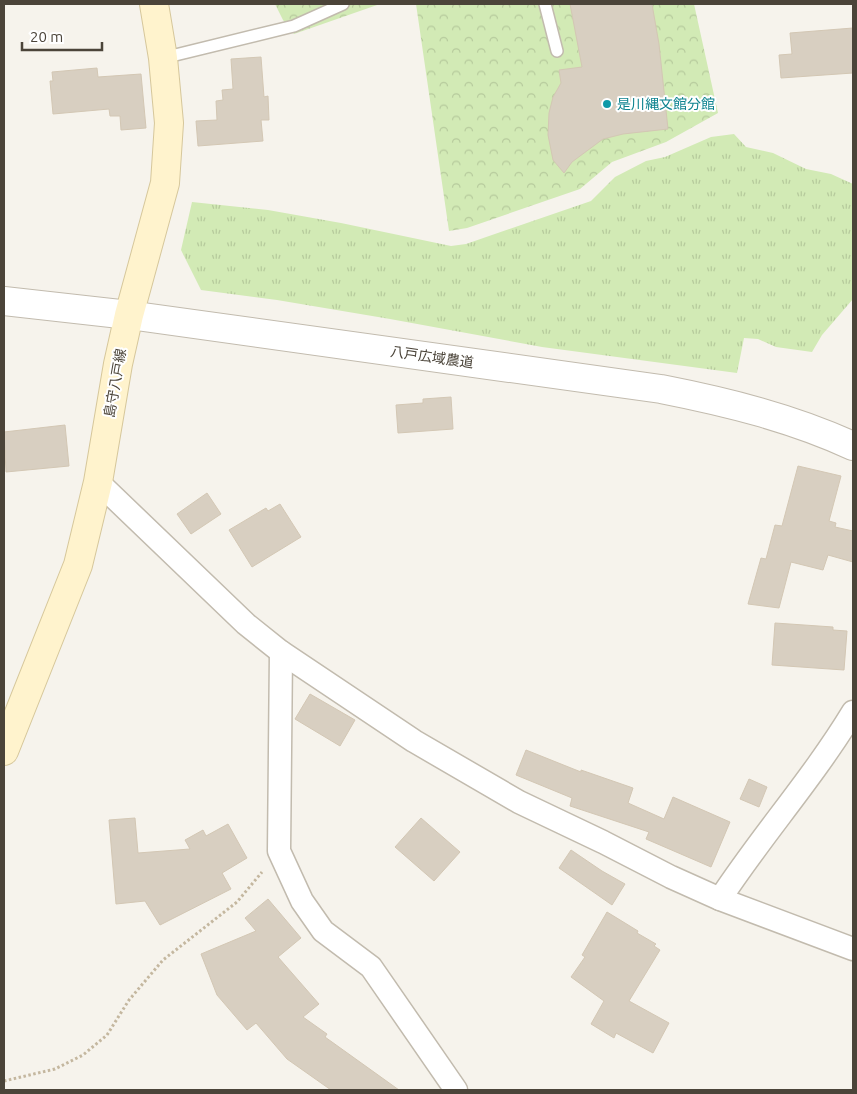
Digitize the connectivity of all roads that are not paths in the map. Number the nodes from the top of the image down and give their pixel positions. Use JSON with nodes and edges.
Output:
{"nodes":[{"id":1,"x":154,"y":4,"type":"edge"},
{"id":2,"x":343,"y":4,"type":"edge"},
{"id":3,"x":546,"y":4,"type":"edge"},
{"id":4,"x":557,"y":51,"type":"dead end"},
{"id":5,"x":163,"y":58,"type":"junction"},
{"id":6,"x":4,"y":300,"type":"edge"},
{"id":7,"x":129,"y":315,"type":"junction"},
{"id":8,"x":853,"y":446,"type":"edge"},
{"id":9,"x":98,"y":482,"type":"junction"},
{"id":10,"x":281,"y":652,"type":"junction"},
{"id":11,"x":853,"y":712,"type":"edge"},
{"id":12,"x":4,"y":751,"type":"edge"},
{"id":13,"x":720,"y":900,"type":"junction"},
{"id":14,"x":853,"y":949,"type":"edge"},
{"id":15,"x":456,"y":1090,"type":"edge"}],
"edges":[{"from":1,"to":5,"type":"main road","name":"島守八戸線"},
{"from":2,"to":5,"type":"lane"},
{"from":3,"to":4,"type":"lane"},
{"from":5,"to":7,"type":"main road","name":"島守八戸線"},
{"from":6,"to":7,"type":"street","name":"八戸広域農道"},
{"from":7,"to":8,"type":"street","name":"八戸広域農道"},
{"from":7,"to":9,"type":"main road","name":"島守八戸線"},
{"from":9,"to":10,"type":"street"},
{"from":9,"to":12,"type":"main road","name":"島守八戸線"},
{"from":10,"to":13,"type":"street"},
{"from":10,"to":15,"type":"street"},
{"from":11,"to":13,"type":"street"},
{"from":13,"to":14,"type":"street"}]}
